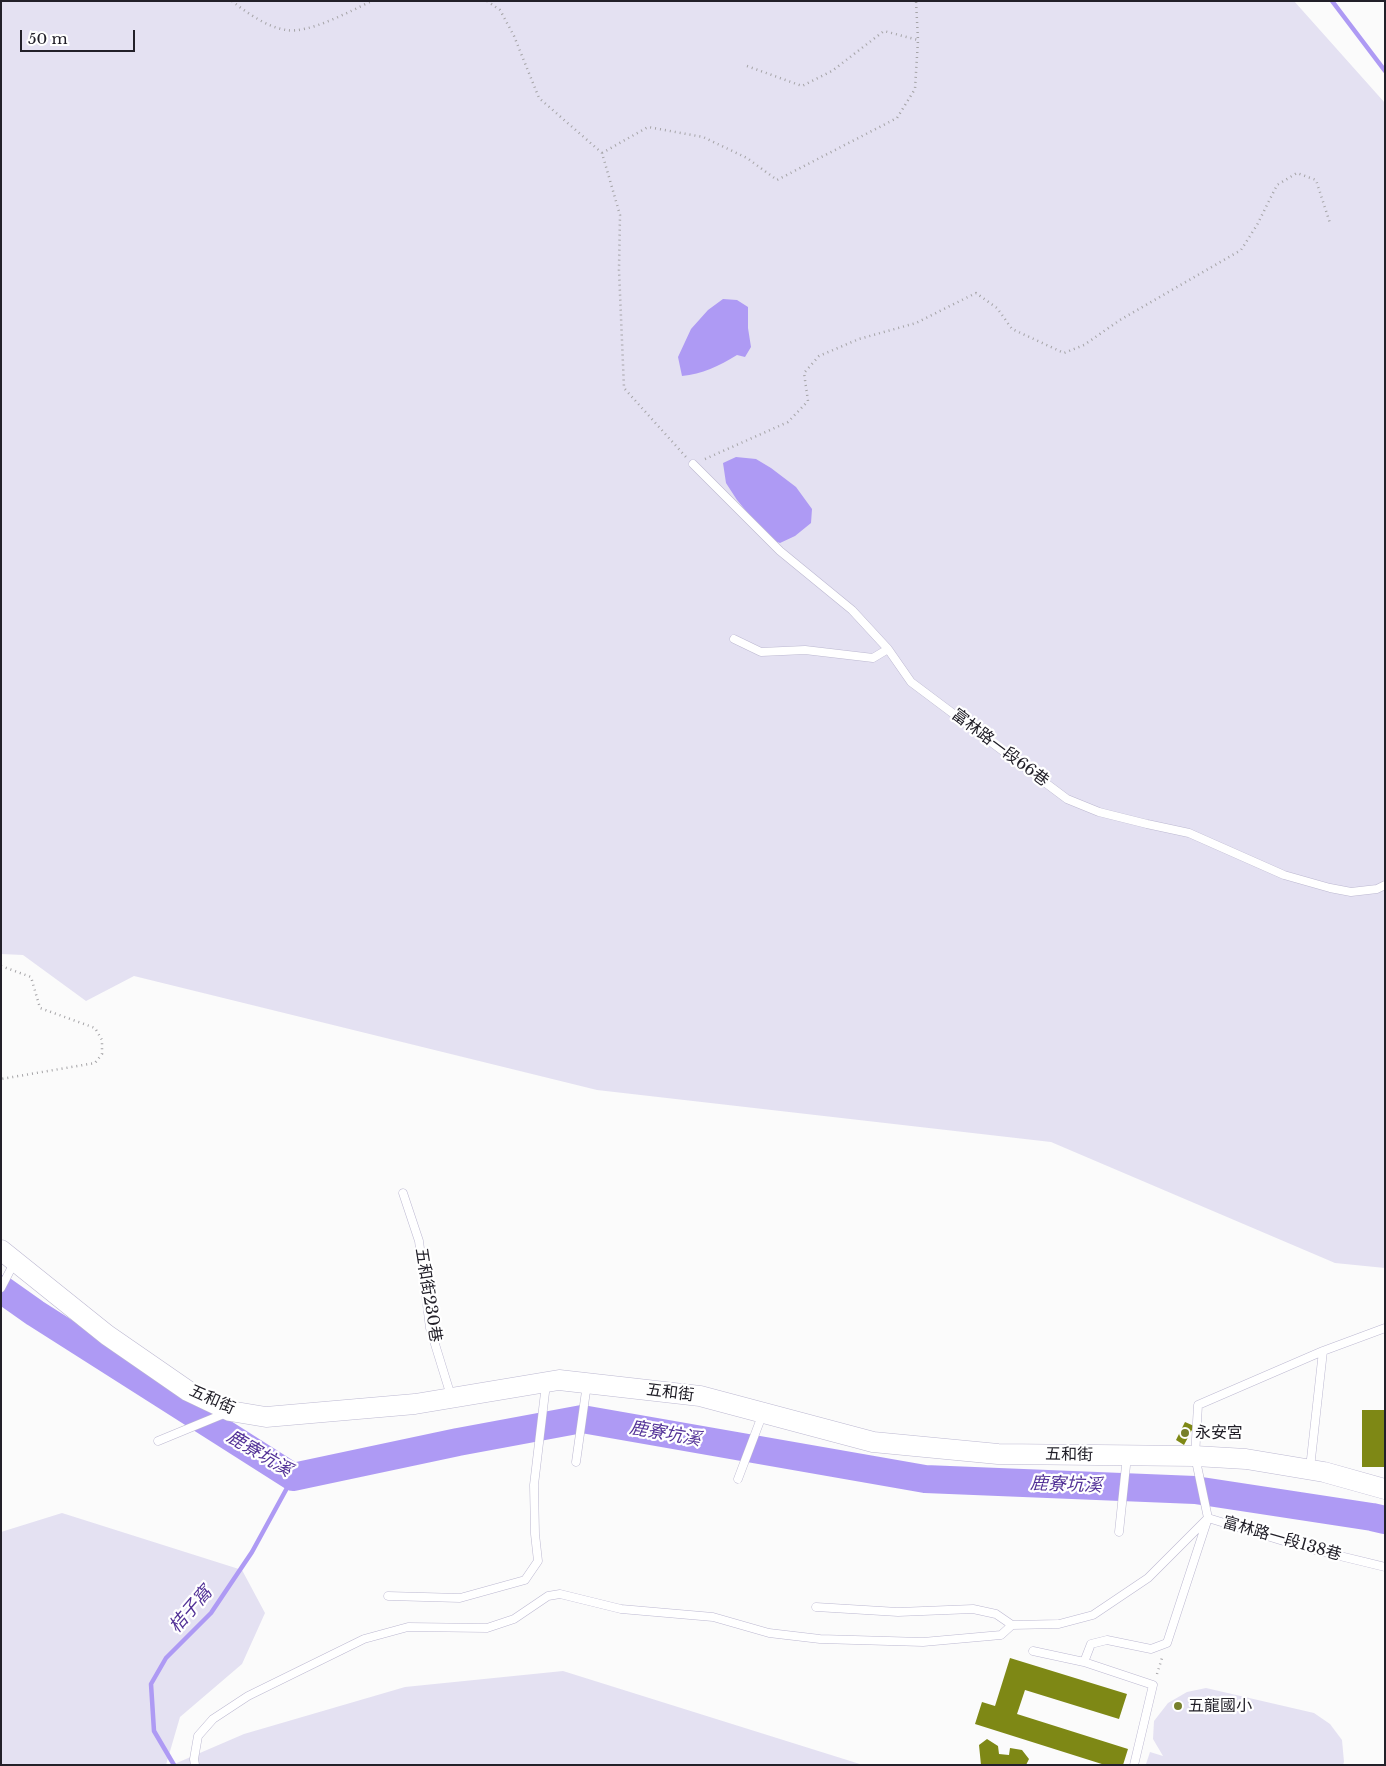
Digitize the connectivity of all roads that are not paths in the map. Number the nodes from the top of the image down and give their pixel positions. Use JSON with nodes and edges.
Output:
{"nodes":[{"id":1,"x":693,"y":464,"type":"road end"},
{"id":2,"x":734,"y":639,"type":"dead end"},
{"id":3,"x":888,"y":649,"type":"junction"},
{"id":4,"x":1385,"y":885,"type":"edge"},
{"id":5,"x":403,"y":1192,"type":"dead end"},
{"id":6,"x":8,"y":1256,"type":"edge"},
{"id":7,"x":1,"y":1288,"type":"edge"},
{"id":8,"x":1385,"y":1328,"type":"edge"},
{"id":9,"x":1323,"y":1351,"type":"junction"},
{"id":10,"x":546,"y":1384,"type":"dead end"},
{"id":11,"x":587,"y":1384,"type":"junction"},
{"id":12,"x":452,"y":1398,"type":"junction"},
{"id":13,"x":230,"y":1411,"type":"junction"},
{"id":14,"x":763,"y":1413,"type":"junction"},
{"id":15,"x":158,"y":1441,"type":"dead end"},
{"id":16,"x":1126,"y":1456,"type":"junction"},
{"id":17,"x":1195,"y":1456,"type":"junction"},
{"id":18,"x":576,"y":1462,"type":"dead end"},
{"id":19,"x":1310,"y":1470,"type":"junction"},
{"id":20,"x":738,"y":1479,"type":"dead end"},
{"id":21,"x":1385,"y":1489,"type":"edge"},
{"id":22,"x":1208,"y":1518,"type":"junction"},
{"id":23,"x":1119,"y":1532,"type":"dead end"},
{"id":24,"x":1385,"y":1568,"type":"edge"},
{"id":25,"x":388,"y":1596,"type":"dead end"},
{"id":26,"x":816,"y":1607,"type":"dead end"},
{"id":27,"x":1012,"y":1625,"type":"junction"},
{"id":28,"x":1033,"y":1651,"type":"dead end"},
{"id":29,"x":1084,"y":1662,"type":"junction"},
{"id":30,"x":195,"y":1765,"type":"edge"},
{"id":31,"x":1134,"y":1765,"type":"edge"}],
"edges":[{"from":1,"to":3,"type":"lane","name":"富林路一段66巷"},
{"from":2,"to":3,"type":"lane"},
{"from":3,"to":4,"type":"lane","name":"富林路一段66巷"},
{"from":5,"to":12,"type":"lane","name":"五和街230巷"},
{"from":6,"to":7,"type":"lane"},
{"from":6,"to":13,"type":"street","name":"五和街"},
{"from":8,"to":9,"type":"lane"},
{"from":9,"to":17,"type":"lane"},
{"from":9,"to":19,"type":"lane"},
{"from":10,"to":25,"type":"lane"},
{"from":11,"to":12,"type":"street","name":"五和街"},
{"from":11,"to":14,"type":"street","name":"五和街"},
{"from":11,"to":18,"type":"lane"},
{"from":12,"to":13,"type":"street","name":"五和街"},
{"from":13,"to":15,"type":"lane"},
{"from":14,"to":16,"type":"street","name":"五和街"},
{"from":14,"to":20,"type":"lane"},
{"from":16,"to":17,"type":"street","name":"五和街"},
{"from":16,"to":23,"type":"lane"},
{"from":17,"to":19,"type":"street","name":"五和街"},
{"from":17,"to":22,"type":"lane"},
{"from":19,"to":21,"type":"street","name":"五和街"},
{"from":22,"to":24,"type":"lane","name":"富林路一段138巷"},
{"from":22,"to":27,"type":"lane","name":"富林路一段138巷"},
{"from":22,"to":29,"type":"lane"},
{"from":26,"to":27,"type":"lane"},
{"from":27,"to":30,"type":"lane"},
{"from":28,"to":29,"type":"lane"},
{"from":29,"to":31,"type":"lane"}]}
